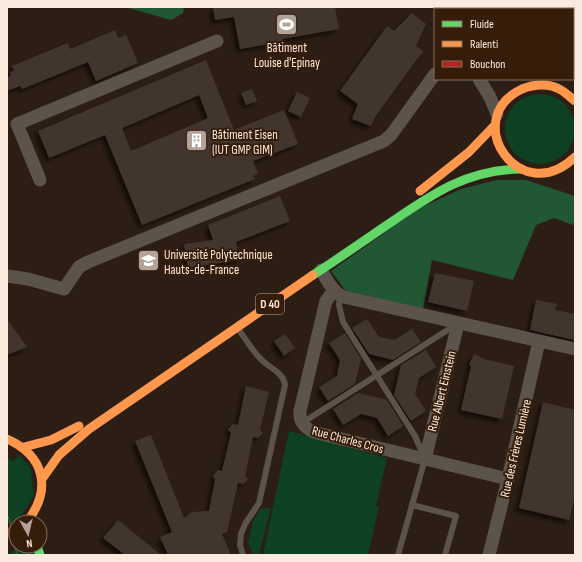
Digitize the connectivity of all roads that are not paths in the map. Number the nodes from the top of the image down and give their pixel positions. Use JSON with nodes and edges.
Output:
{"nodes":[{"id":1,"x":217,"y":41,"type":"dead end"},
{"id":2,"x":434,"y":75,"type":"edge"},
{"id":3,"x":480,"y":80,"type":"edge"},
{"id":4,"x":524,"y":80,"type":"edge"},
{"id":5,"x":539,"y":82,"type":"edge"},
{"id":6,"x":575,"y":101,"type":"edge"},
{"id":7,"x":496,"y":120,"type":"junction"},
{"id":8,"x":575,"y":157,"type":"edge"},
{"id":9,"x":520,"y":169,"type":"junction"},
{"id":10,"x":40,"y":180,"type":"dead end"},
{"id":11,"x":320,"y":270,"type":"junction"},
{"id":12,"x":7,"y":276,"type":"edge"},
{"id":13,"x":337,"y":293,"type":"junction"},
{"id":14,"x":458,"y":324,"type":"junction"},
{"id":15,"x":237,"y":327,"type":"junction"},
{"id":16,"x":539,"y":341,"type":"junction"},
{"id":17,"x":575,"y":349,"type":"edge"},
{"id":18,"x":377,"y":376,"type":"junction"},
{"id":19,"x":302,"y":423,"type":"junction"},
{"id":20,"x":7,"y":439,"type":"edge"},
{"id":21,"x":24,"y":447,"type":"junction"},
{"id":22,"x":425,"y":459,"type":"junction"},
{"id":23,"x":42,"y":479,"type":"junction"},
{"id":24,"x":508,"y":479,"type":"junction"},
{"id":25,"x":412,"y":505,"type":"junction"},
{"id":26,"x":34,"y":514,"type":"edge"},
{"id":27,"x":244,"y":555,"type":"edge"},
{"id":28,"x":398,"y":555,"type":"edge"},
{"id":29,"x":445,"y":555,"type":"edge"},
{"id":30,"x":489,"y":555,"type":"edge"}],
"edges":[{"from":1,"to":10,"type":"street"},
{"from":2,"to":12,"type":"street"},
{"from":3,"to":7,"type":"street"},
{"from":4,"to":5,"type":"street"},
{"from":5,"to":6,"type":"main road"},
{"from":5,"to":7,"type":"main road"},
{"from":7,"to":9,"type":"main road"},
{"from":7,"to":21,"type":"main road","number":"D 40"},
{"from":8,"to":9,"type":"main road"},
{"from":9,"to":11,"type":"main road","number":"D 40"},
{"from":11,"to":13,"type":"street"},
{"from":11,"to":15,"type":"main road","number":"D 40"},
{"from":13,"to":14,"type":"street"},
{"from":13,"to":18,"type":"lane"},
{"from":13,"to":19,"type":"street","name":"Rue Charles Cros"},
{"from":14,"to":16,"type":"street"},
{"from":14,"to":18,"type":"lane"},
{"from":14,"to":22,"type":"street","name":"Rue Albert Einstein"},
{"from":15,"to":23,"type":"main road","number":"D 40"},
{"from":15,"to":27,"type":"lane"},
{"from":16,"to":17,"type":"street"},
{"from":16,"to":24,"type":"street","name":"Rue des Frères Lumière"},
{"from":18,"to":19,"type":"lane"},
{"from":18,"to":22,"type":"lane"},
{"from":19,"to":22,"type":"street","name":"Rue Charles Cros"},
{"from":20,"to":21,"type":"main road"},
{"from":21,"to":23,"type":"main road"},
{"from":22,"to":24,"type":"street","name":"Rue Charles Cros"},
{"from":22,"to":25,"type":"lane"},
{"from":23,"to":26,"type":"main road"},
{"from":24,"to":30,"type":"street","name":"Rue des Frères Lumière"},
{"from":25,"to":28,"type":"lane"},
{"from":25,"to":29,"type":"lane"}]}
